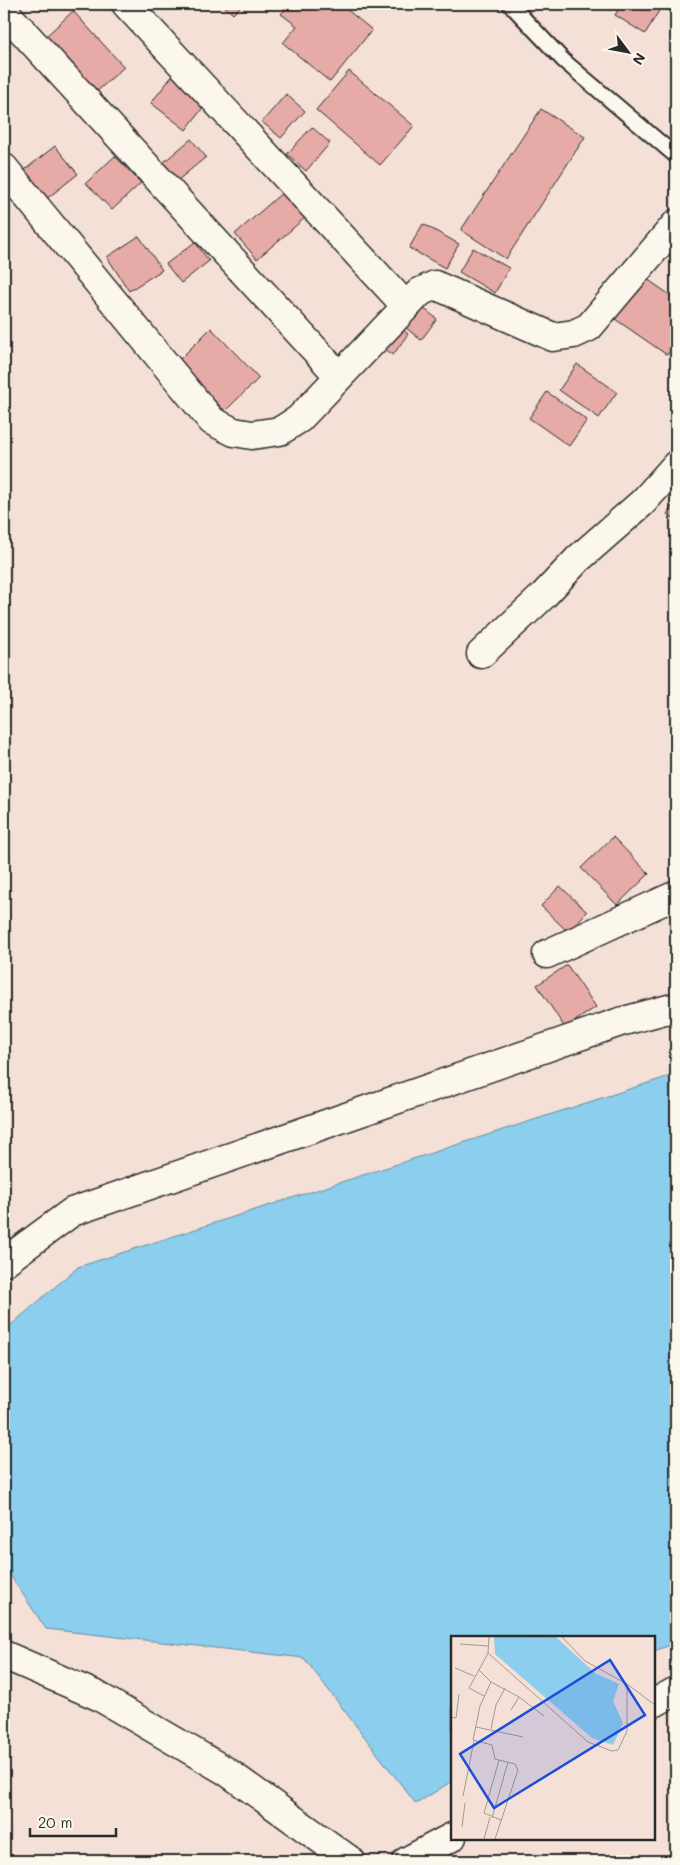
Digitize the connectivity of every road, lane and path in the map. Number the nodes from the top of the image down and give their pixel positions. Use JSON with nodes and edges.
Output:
{"nodes":[{"id":1,"x":126,"y":4,"type":"edge"},
{"id":2,"x":510,"y":4,"type":"edge"},
{"id":3,"x":4,"y":11,"type":"edge"},
{"id":4,"x":676,"y":156,"type":"edge"},
{"id":5,"x":4,"y":168,"type":"edge"},
{"id":6,"x":676,"y":224,"type":"edge"},
{"id":7,"x":406,"y":306,"type":"junction"},
{"id":8,"x":339,"y":376,"type":"junction"},
{"id":9,"x":676,"y":466,"type":"edge"},
{"id":10,"x":481,"y":654,"type":"dead end"},
{"id":11,"x":676,"y":895,"type":"edge"},
{"id":12,"x":546,"y":954,"type":"dead end"},
{"id":13,"x":676,"y":1007,"type":"edge"},
{"id":14,"x":4,"y":1262,"type":"edge"},
{"id":15,"x":4,"y":1655,"type":"edge"},
{"id":16,"x":676,"y":1691,"type":"edge"},
{"id":17,"x":655,"y":1702,"type":"edge"},
{"id":18,"x":451,"y":1838,"type":"edge"},
{"id":19,"x":351,"y":1861,"type":"edge"},
{"id":20,"x":407,"y":1861,"type":"edge"}],
"edges":[{"from":1,"to":7,"type":"street"},
{"from":2,"to":4,"type":"lane"},
{"from":3,"to":8,"type":"street"},
{"from":5,"to":8,"type":"street"},
{"from":6,"to":7,"type":"street"},
{"from":7,"to":8,"type":"street"},
{"from":9,"to":10,"type":"street"},
{"from":11,"to":12,"type":"street"},
{"from":13,"to":14,"type":"street"},
{"from":15,"to":19,"type":"street"},
{"from":16,"to":17,"type":"street"},
{"from":18,"to":20,"type":"street"}]}
